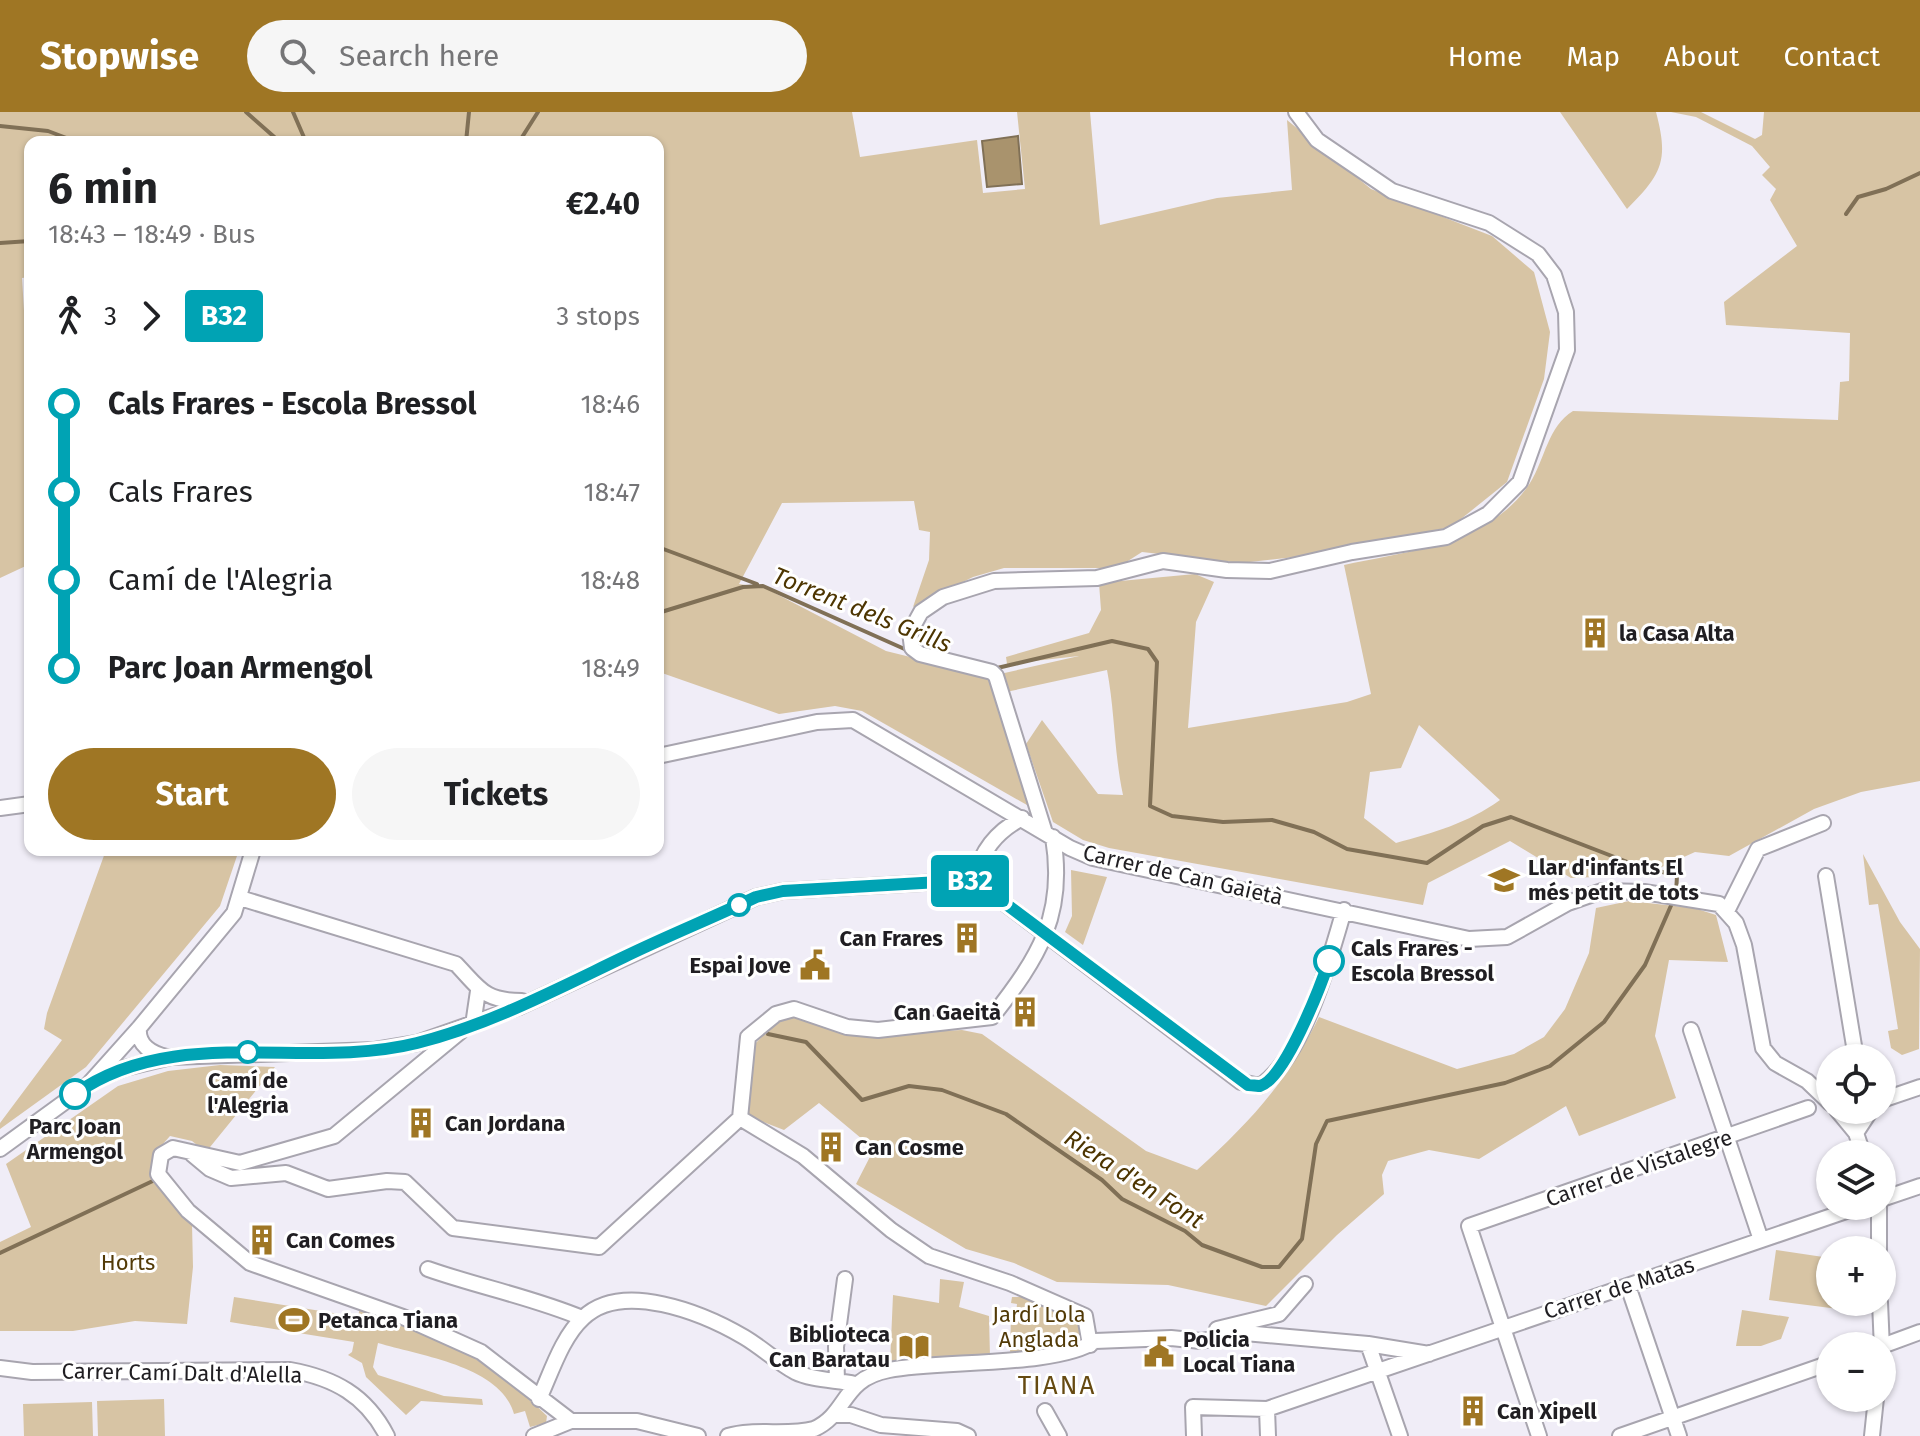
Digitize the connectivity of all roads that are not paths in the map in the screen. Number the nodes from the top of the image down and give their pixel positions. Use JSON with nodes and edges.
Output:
{"nodes":[{"id":1,"x":1296,"y":112,"type":"edge"},
{"id":2,"x":664,"y":755,"type":"edge"},
{"id":3,"x":24,"y":805,"type":"edge"},
{"id":4,"x":0,"y":808,"type":"edge"},
{"id":5,"x":1022,"y":818,"type":"junction"},
{"id":6,"x":1823,"y":823,"type":"dead end"},
{"id":7,"x":1049,"y":835,"type":"junction"},
{"id":8,"x":251,"y":856,"type":"edge"},
{"id":9,"x":1826,"y":876,"type":"dead end"},
{"id":10,"x":974,"y":880,"type":"junction"},
{"id":11,"x":240,"y":898,"type":"junction"},
{"id":12,"x":1344,"y":910,"type":"junction"},
{"id":13,"x":1727,"y":911,"type":"junction"},
{"id":14,"x":1048,"y":935,"type":"junction"},
{"id":15,"x":478,"y":991,"type":"junction"},
{"id":16,"x":531,"y":1002,"type":"junction"},
{"id":17,"x":469,"y":1026,"type":"junction"},
{"id":18,"x":139,"y":1028,"type":"junction"},
{"id":19,"x":1691,"y":1030,"type":"dead end"},
{"id":20,"x":1854,"y":1044,"type":"edge"},
{"id":21,"x":171,"y":1057,"type":"junction"},
{"id":22,"x":93,"y":1080,"type":"junction"},
{"id":23,"x":1920,"y":1087,"type":"edge"},
{"id":24,"x":1816,"y":1090,"type":"edge"},
{"id":25,"x":1896,"y":1095,"type":"edge"},
{"id":26,"x":1808,"y":1108,"type":"dead end"},
{"id":27,"x":740,"y":1118,"type":"junction"},
{"id":28,"x":1850,"y":1124,"type":"edge"},
{"id":29,"x":1862,"y":1124,"type":"edge"},
{"id":30,"x":1856,"y":1133,"type":"junction"},
{"id":31,"x":1727,"y":1138,"type":"junction"},
{"id":32,"x":1858,"y":1140,"type":"edge"},
{"id":33,"x":186,"y":1148,"type":"junction"},
{"id":34,"x":0,"y":1149,"type":"edge"},
{"id":35,"x":1920,"y":1186,"type":"edge"},
{"id":36,"x":1896,"y":1194,"type":"edge"},
{"id":37,"x":1820,"y":1220,"type":"edge"},
{"id":38,"x":1761,"y":1240,"type":"junction"},
{"id":39,"x":428,"y":1269,"type":"dead end"},
{"id":40,"x":845,"y":1279,"type":"dead end"},
{"id":41,"x":1305,"y":1284,"type":"dead end"},
{"id":42,"x":1628,"y":1286,"type":"junction"},
{"id":43,"x":582,"y":1318,"type":"junction"},
{"id":44,"x":1502,"y":1327,"type":"junction"},
{"id":45,"x":1920,"y":1332,"type":"edge"},
{"id":46,"x":1191,"y":1340,"type":"junction"},
{"id":47,"x":1896,"y":1341,"type":"edge"},
{"id":48,"x":1368,"y":1344,"type":"junction"},
{"id":49,"x":1090,"y":1345,"type":"junction"},
{"id":50,"x":1429,"y":1354,"type":"junction"},
{"id":51,"x":0,"y":1368,"type":"edge"},
{"id":52,"x":1816,"y":1368,"type":"edge"},
{"id":53,"x":1378,"y":1373,"type":"junction"},
{"id":54,"x":837,"y":1380,"type":"junction"},
{"id":55,"x":855,"y":1384,"type":"junction"},
{"id":56,"x":539,"y":1399,"type":"junction"},
{"id":57,"x":1267,"y":1409,"type":"junction"},
{"id":58,"x":1045,"y":1411,"type":"dead end"},
{"id":59,"x":1875,"y":1412,"type":"edge"},
{"id":60,"x":834,"y":1415,"type":"junction"},
{"id":61,"x":1672,"y":1419,"type":"junction"},
{"id":62,"x":571,"y":1421,"type":"junction"},
{"id":63,"x":733,"y":1435,"type":"edge"},
{"id":64,"x":387,"y":1436,"type":"edge"},
{"id":65,"x":534,"y":1436,"type":"edge"},
{"id":66,"x":698,"y":1436,"type":"edge"},
{"id":67,"x":968,"y":1436,"type":"edge"},
{"id":68,"x":1059,"y":1436,"type":"edge"},
{"id":69,"x":1194,"y":1436,"type":"edge"},
{"id":70,"x":1268,"y":1436,"type":"edge"},
{"id":71,"x":1400,"y":1436,"type":"edge"},
{"id":72,"x":1539,"y":1436,"type":"edge"},
{"id":73,"x":1620,"y":1436,"type":"edge"},
{"id":74,"x":1679,"y":1436,"type":"edge"},
{"id":75,"x":1872,"y":1436,"type":"edge"}],
"edges":[{"from":1,"to":7,"type":"street"},
{"from":2,"to":5,"type":"street","name":"Carrer de Can Gaietà"},
{"from":3,"to":4,"type":"street"},
{"from":5,"to":7,"type":"street","name":"Carrer de Can Gaietà"},
{"from":5,"to":10,"type":"street"},
{"from":6,"to":13,"type":"street"},
{"from":7,"to":12,"type":"street","name":"Carrer de Can Gaietà"},
{"from":7,"to":14,"type":"street"},
{"from":8,"to":11,"type":"street"},
{"from":9,"to":20,"type":"street"},
{"from":10,"to":14,"type":"street"},
{"from":10,"to":16,"type":"street"},
{"from":11,"to":15,"type":"street"},
{"from":11,"to":18,"type":"street"},
{"from":12,"to":13,"type":"street","name":"Carrer de Can Gaietà"},
{"from":12,"to":14,"type":"street"},
{"from":13,"to":24,"type":"street"},
{"from":14,"to":27,"type":"street"},
{"from":15,"to":16,"type":"street"},
{"from":15,"to":17,"type":"street"},
{"from":16,"to":17,"type":"street"},
{"from":17,"to":21,"type":"street"},
{"from":17,"to":33,"type":"street"},
{"from":18,"to":21,"type":"street"},
{"from":18,"to":22,"type":"street"},
{"from":19,"to":31,"type":"street"},
{"from":21,"to":22,"type":"street"},
{"from":22,"to":34,"type":"street"},
{"from":23,"to":25,"type":"street"},
{"from":26,"to":31,"type":"street","name":"Carrer de Vistalegre"},
{"from":27,"to":33,"type":"street"},
{"from":27,"to":49,"type":"street"},
{"from":28,"to":30,"type":"street"},
{"from":29,"to":30,"type":"street"},
{"from":30,"to":32,"type":"street"},
{"from":31,"to":38,"type":"street"},
{"from":31,"to":44,"type":"street","name":"Carrer de Vistalegre"},
{"from":33,"to":56,"type":"street"},
{"from":35,"to":36,"type":"street"},
{"from":37,"to":38,"type":"street","name":"Carrer de Matas"},
{"from":38,"to":42,"type":"street","name":"Carrer de Matas"},
{"from":39,"to":43,"type":"street"},
{"from":40,"to":54,"type":"street"},
{"from":41,"to":46,"type":"street"},
{"from":42,"to":44,"type":"street","name":"Carrer de Matas"},
{"from":42,"to":61,"type":"street"},
{"from":43,"to":54,"type":"street"},
{"from":43,"to":56,"type":"street"},
{"from":44,"to":50,"type":"street","name":"Carrer de Matas"},
{"from":44,"to":72,"type":"street"},
{"from":45,"to":47,"type":"street"},
{"from":46,"to":48,"type":"street"},
{"from":46,"to":49,"type":"street"},
{"from":48,"to":50,"type":"street"},
{"from":48,"to":53,"type":"street"},
{"from":49,"to":55,"type":"street"},
{"from":50,"to":53,"type":"street","name":"Carrer de Matas"},
{"from":51,"to":64,"type":"street","name":"Carrer Camí Dalt d'Alella"},
{"from":52,"to":61,"type":"street"},
{"from":53,"to":57,"type":"street","name":"Carrer de Matas"},
{"from":53,"to":71,"type":"street"},
{"from":54,"to":55,"type":"street"},
{"from":55,"to":60,"type":"street"},
{"from":56,"to":62,"type":"street"},
{"from":57,"to":69,"type":"street","name":"Carrer de Matas"},
{"from":57,"to":70,"type":"street"},
{"from":58,"to":68,"type":"street"},
{"from":59,"to":75,"type":"street"},
{"from":60,"to":63,"type":"street"},
{"from":60,"to":67,"type":"street"},
{"from":61,"to":73,"type":"street"},
{"from":61,"to":74,"type":"street"},
{"from":62,"to":65,"type":"street"},
{"from":62,"to":66,"type":"street"}]}
